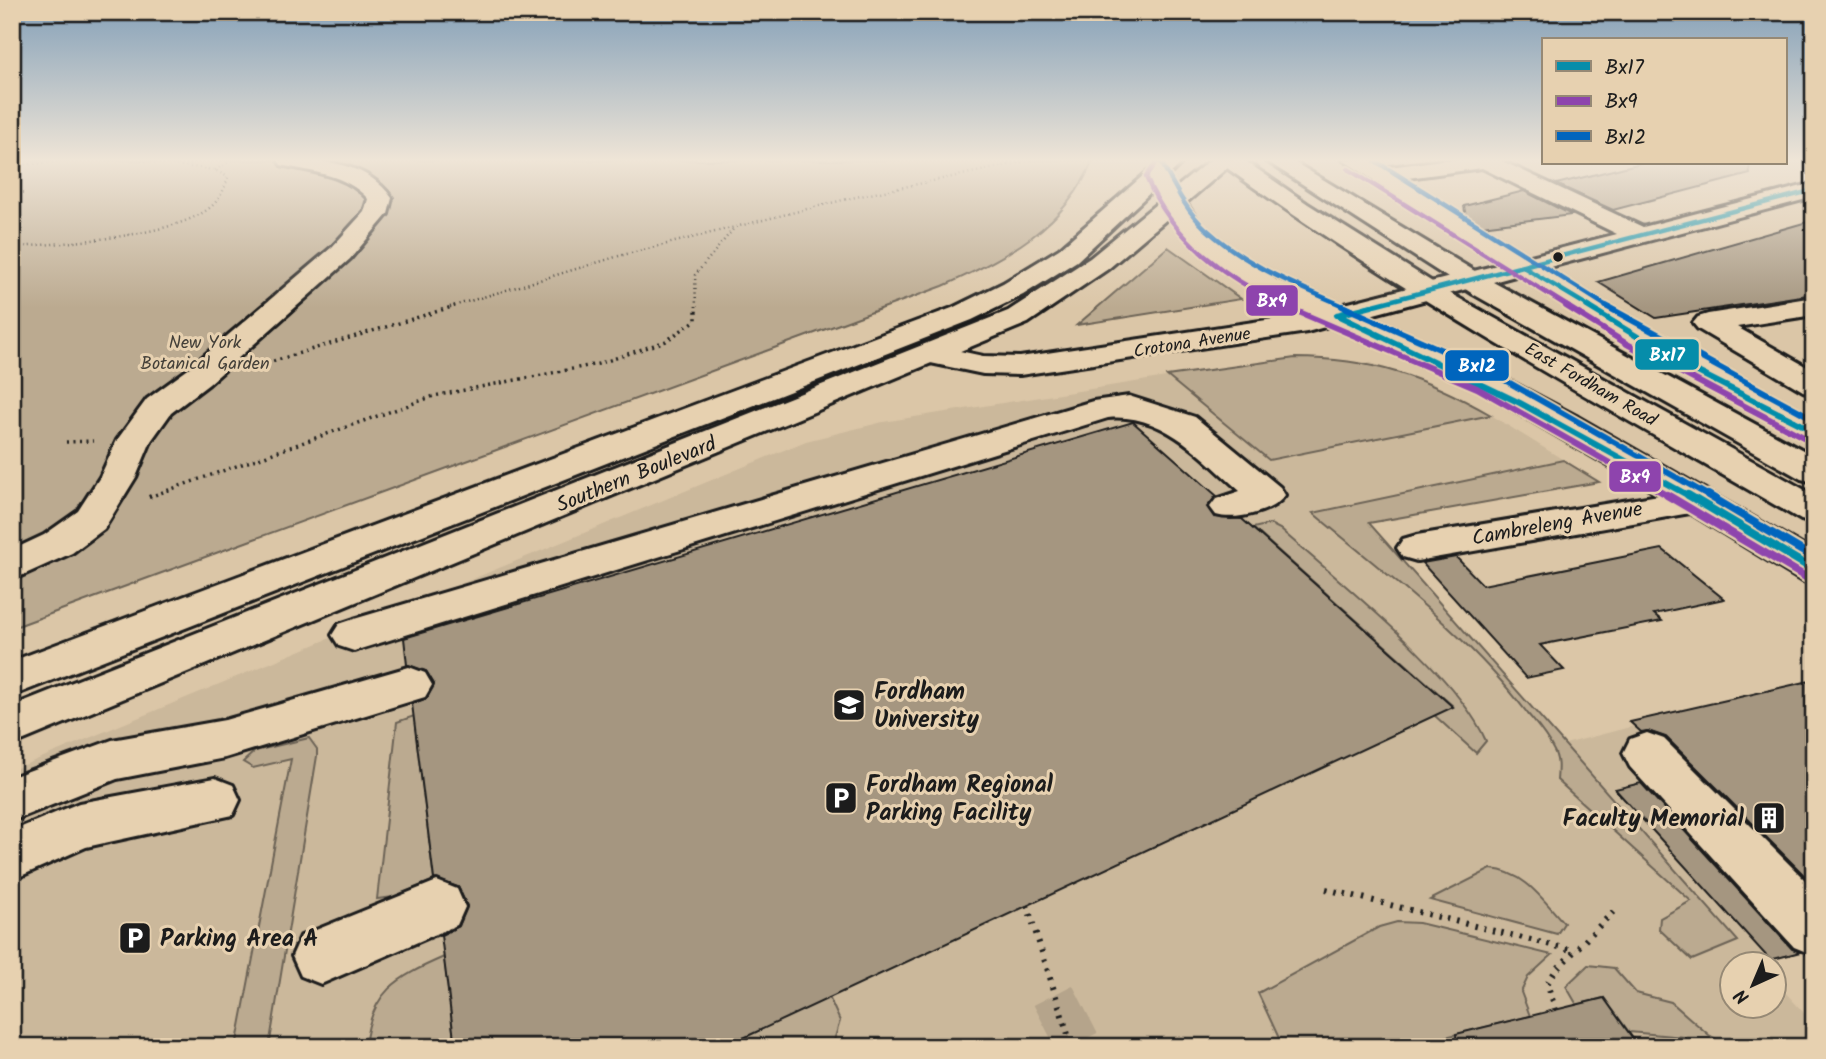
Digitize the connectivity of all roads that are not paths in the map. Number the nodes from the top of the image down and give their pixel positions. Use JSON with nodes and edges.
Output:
{"nodes":[{"id":1,"x":377,"y":209,"type":"edge"},
{"id":2,"x":1112,"y":209,"type":"edge"},
{"id":3,"x":1167,"y":209,"type":"edge"},
{"id":4,"x":1177,"y":209,"type":"edge"},
{"id":5,"x":1304,"y":209,"type":"edge"},
{"id":6,"x":1357,"y":209,"type":"edge"},
{"id":7,"x":1435,"y":209,"type":"edge"},
{"id":8,"x":1586,"y":209,"type":"edge"},
{"id":9,"x":1741,"y":209,"type":"edge"},
{"id":10,"x":1641,"y":236,"type":"junction"},
{"id":11,"x":1525,"y":268,"type":"junction"},
{"id":12,"x":1814,"y":306,"type":"edge"},
{"id":13,"x":1337,"y":315,"type":"junction"},
{"id":14,"x":1708,"y":323,"type":"junction"},
{"id":15,"x":1633,"y":335,"type":"junction"},
{"id":16,"x":932,"y":354,"type":"junction"},
{"id":17,"x":1814,"y":384,"type":"edge"},
{"id":18,"x":1814,"y":431,"type":"edge"},
{"id":19,"x":1814,"y":471,"type":"edge"},
{"id":20,"x":1698,"y":500,"type":"junction"},
{"id":21,"x":1229,"y":506,"type":"dead end"},
{"id":22,"x":1814,"y":511,"type":"edge"},
{"id":23,"x":1417,"y":548,"type":"dead end"},
{"id":24,"x":12,"y":566,"type":"edge"},
{"id":25,"x":1814,"y":570,"type":"edge"},
{"id":26,"x":354,"y":635,"type":"dead end"},
{"id":27,"x":12,"y":679,"type":"edge"},
{"id":28,"x":410,"y":685,"type":"dead end"},
{"id":29,"x":12,"y":726,"type":"edge"},
{"id":30,"x":1647,"y":753,"type":"dead end"},
{"id":31,"x":12,"y":799,"type":"edge"},
{"id":32,"x":215,"y":800,"type":"dead end"},
{"id":33,"x":12,"y":856,"type":"edge"},
{"id":34,"x":437,"y":907,"type":"dead end"},
{"id":35,"x":1814,"y":928,"type":"edge"},
{"id":36,"x":321,"y":956,"type":"dead end"}],
"edges":[{"from":1,"to":24,"type":"main road"},
{"from":2,"to":27,"type":"main road","name":"Southern Boulevard"},
{"from":3,"to":16,"type":"main road","name":"Southern Boulevard"},
{"from":4,"to":13,"type":"main road"},
{"from":5,"to":22,"type":"main road","name":"East Fordham Road"},
{"from":6,"to":19,"type":"main road","name":"East Fordham Road"},
{"from":7,"to":11,"type":"main road"},
{"from":8,"to":10,"type":"main road"},
{"from":9,"to":10,"type":"main road","name":"Crotona Avenue"},
{"from":10,"to":11,"type":"main road","name":"Crotona Avenue"},
{"from":11,"to":13,"type":"main road","name":"Crotona Avenue"},
{"from":11,"to":15,"type":"main road"},
{"from":12,"to":14,"type":"main road"},
{"from":13,"to":16,"type":"main road","name":"Crotona Avenue"},
{"from":13,"to":20,"type":"main road"},
{"from":14,"to":15,"type":"main road"},
{"from":14,"to":17,"type":"main road"},
{"from":15,"to":18,"type":"main road"},
{"from":16,"to":29,"type":"main road","name":"Southern Boulevard"},
{"from":20,"to":23,"type":"main road","name":"Cambreleng Avenue"},
{"from":20,"to":25,"type":"main road"},
{"from":21,"to":26,"type":"main road"},
{"from":28,"to":31,"type":"main road"},
{"from":30,"to":35,"type":"main road"},
{"from":32,"to":33,"type":"main road"},
{"from":34,"to":36,"type":"main road"}]}
